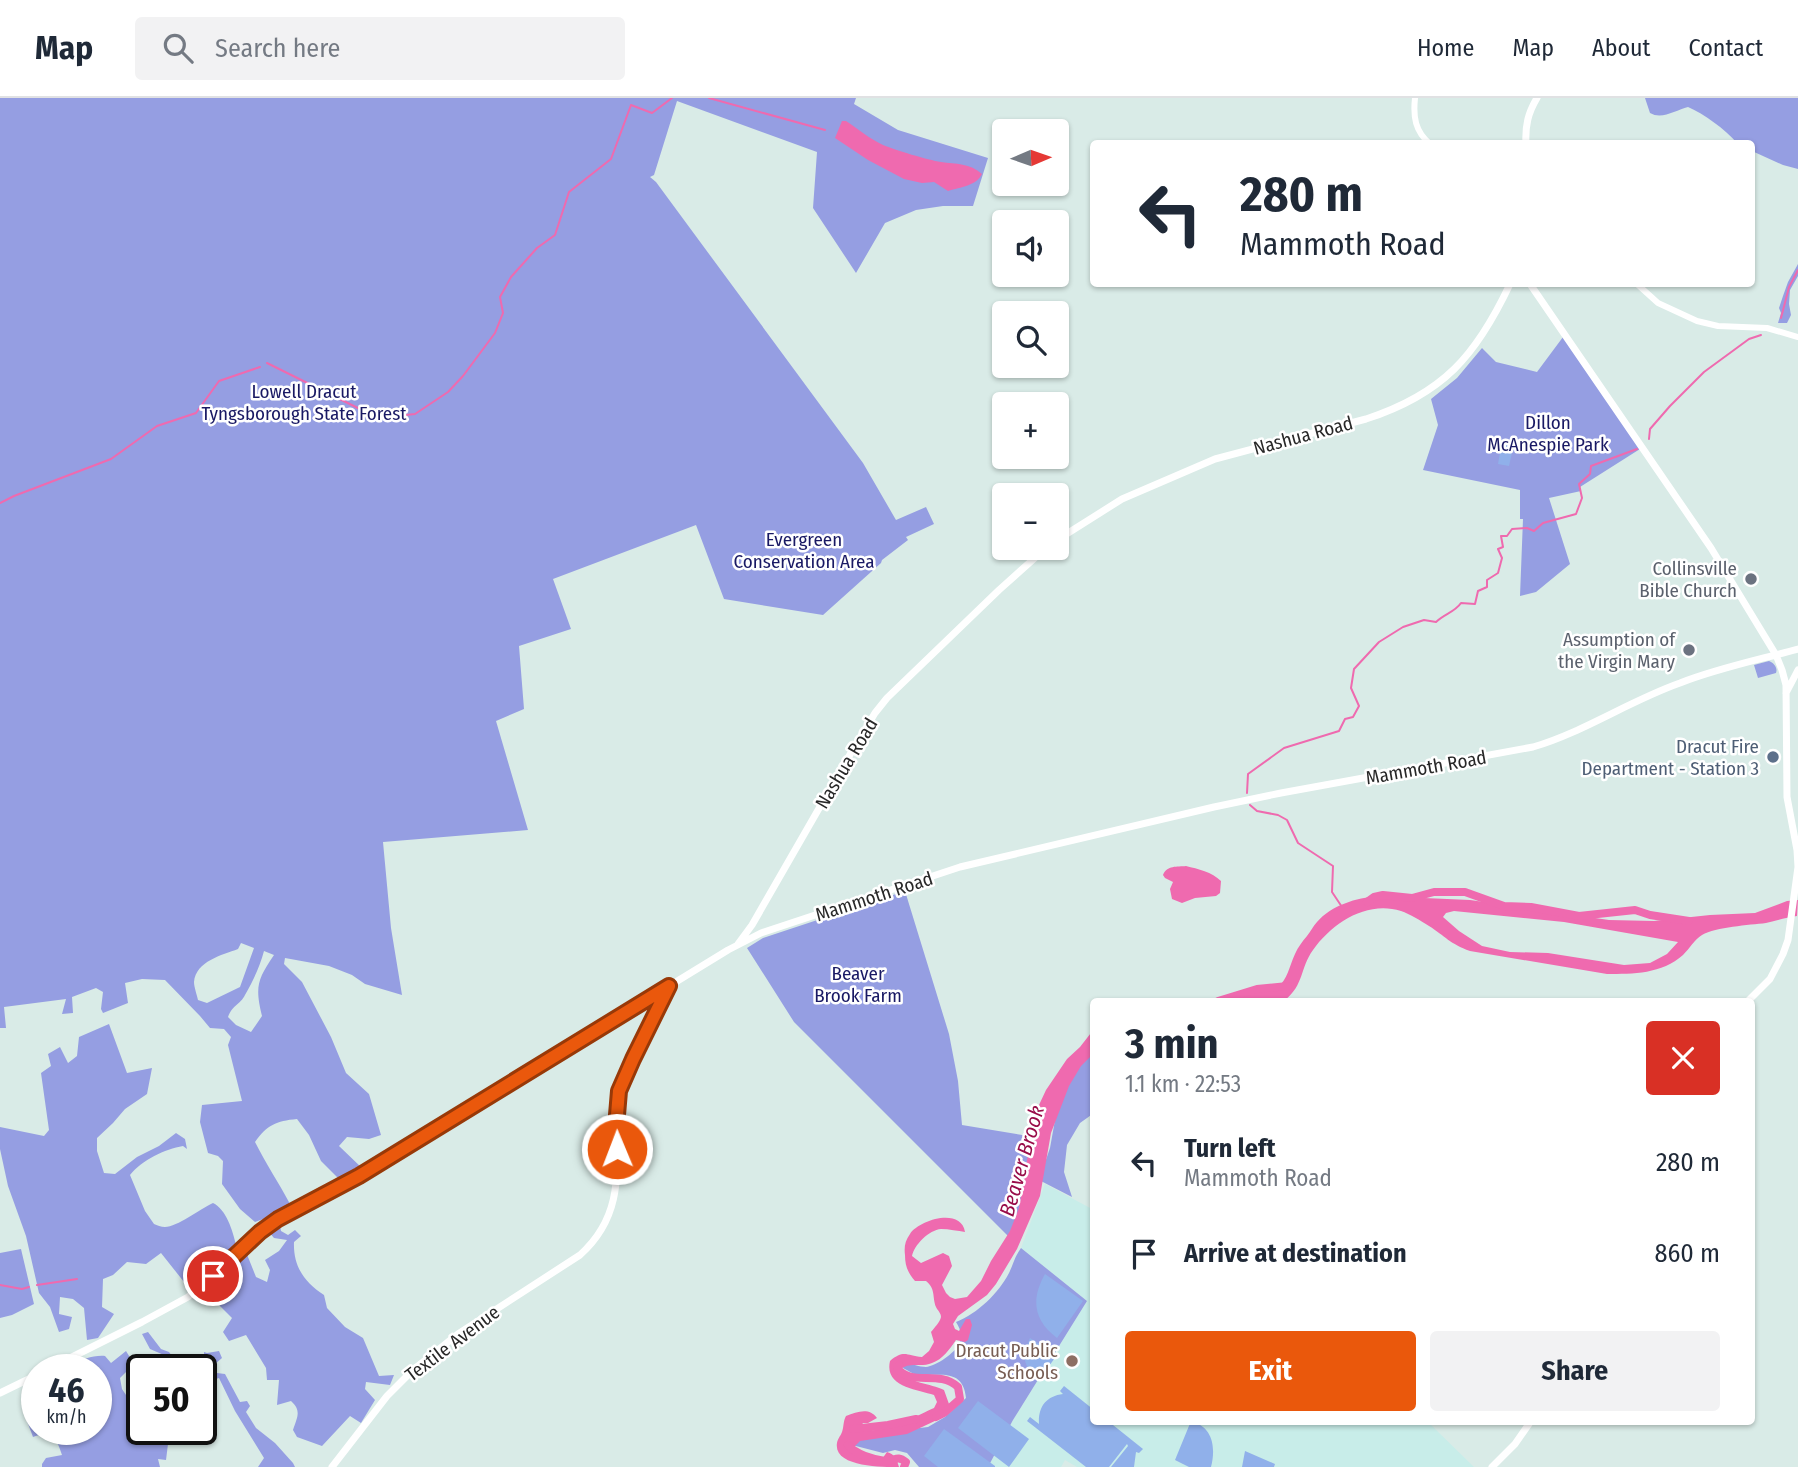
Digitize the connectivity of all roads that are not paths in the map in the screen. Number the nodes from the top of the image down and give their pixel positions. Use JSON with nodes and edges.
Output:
{"nodes":[{"id":1,"x":1415,"y":98,"type":"edge"},
{"id":2,"x":1536,"y":98,"type":"edge"},
{"id":3,"x":1427,"y":140,"type":"edge"},
{"id":4,"x":1526,"y":140,"type":"edge"},
{"id":5,"x":1508,"y":287,"type":"edge"},
{"id":6,"x":1532,"y":287,"type":"edge"},
{"id":7,"x":1640,"y":287,"type":"edge"},
{"id":8,"x":1798,"y":337,"type":"edge"},
{"id":9,"x":1069,"y":532,"type":"edge"},
{"id":10,"x":1033,"y":560,"type":"edge"},
{"id":11,"x":1798,"y":649,"type":"edge"},
{"id":12,"x":1776,"y":655,"type":"junction"},
{"id":13,"x":1798,"y":670,"type":"edge"},
{"id":14,"x":1786,"y":693,"type":"junction"},
{"id":15,"x":1798,"y":939,"type":"edge"},
{"id":16,"x":1788,"y":940,"type":"junction"},
{"id":17,"x":737,"y":945,"type":"junction"},
{"id":18,"x":669,"y":986,"type":"junction"},
{"id":19,"x":1751,"y":998,"type":"edge"},
{"id":20,"x":646,"y":1001,"type":"junction"},
{"id":21,"x":659,"y":1006,"type":"junction"},
{"id":22,"x":78,"y":1354,"type":"edge"},
{"id":23,"x":21,"y":1383,"type":"edge"},
{"id":24,"x":0,"y":1393,"type":"edge"},
{"id":25,"x":1528,"y":1425,"type":"edge"},
{"id":26,"x":332,"y":1467,"type":"edge"},
{"id":27,"x":1492,"y":1467,"type":"edge"}],
"edges":[{"from":1,"to":3,"type":"street"},
{"from":2,"to":4,"type":"main road"},
{"from":5,"to":9,"type":"main road","name":"Nashua Road"},
{"from":6,"to":12,"type":"main road"},
{"from":7,"to":8,"type":"street"},
{"from":10,"to":17,"type":"main road","name":"Nashua Road"},
{"from":11,"to":12,"type":"main road","name":"Mammoth Road"},
{"from":12,"to":14,"type":"main road"},
{"from":12,"to":17,"type":"main road","name":"Mammoth Road"},
{"from":13,"to":14,"type":"main road"},
{"from":14,"to":16,"type":"main road"},
{"from":15,"to":16,"type":"street"},
{"from":16,"to":19,"type":"main road"},
{"from":17,"to":18,"type":"main road","name":"Mammoth Road"},
{"from":18,"to":20,"type":"main road","name":"Mammoth Road"},
{"from":18,"to":21,"type":"main road"},
{"from":20,"to":21,"type":"main road"},
{"from":20,"to":22,"type":"main road","name":"Mammoth Road"},
{"from":21,"to":26,"type":"main road","name":"Textile Avenue"},
{"from":23,"to":24,"type":"main road"},
{"from":25,"to":27,"type":"main road"}]}
